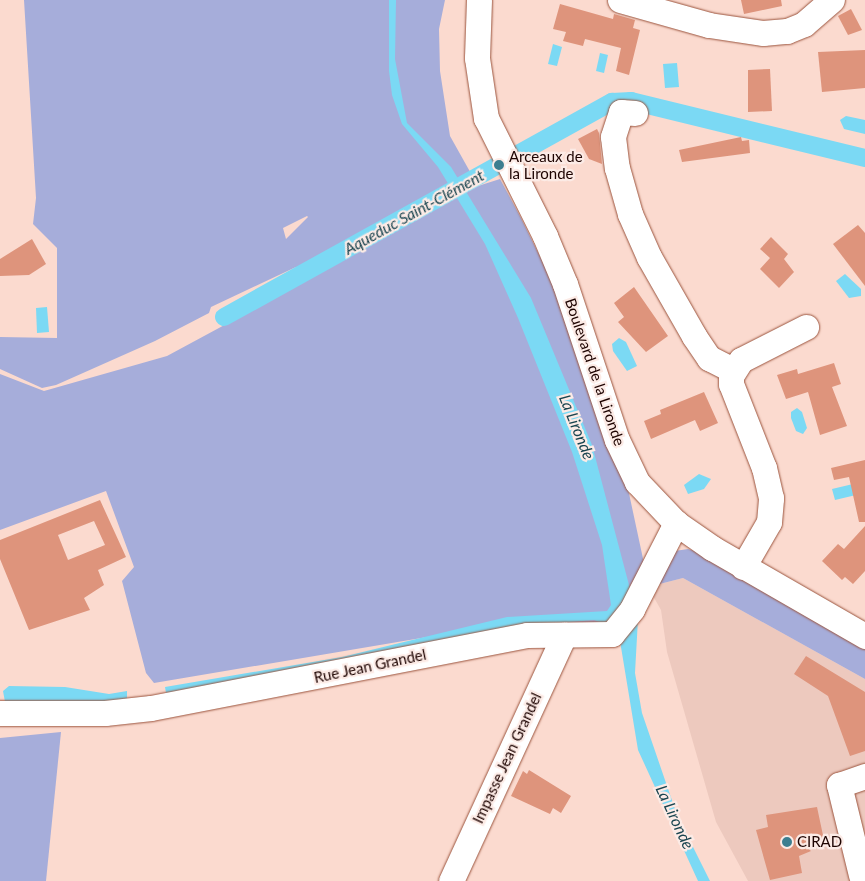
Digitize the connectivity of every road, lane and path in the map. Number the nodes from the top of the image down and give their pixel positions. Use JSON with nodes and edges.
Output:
{"nodes":[{"id":1,"x":479,"y":0,"type":"edge"},
{"id":2,"x":620,"y":0,"type":"edge"},
{"id":3,"x":832,"y":0,"type":"edge"},
{"id":4,"x":635,"y":113,"type":"dead end"},
{"id":5,"x":806,"y":327,"type":"dead end"},
{"id":6,"x":733,"y":370,"type":"junction"},
{"id":7,"x":676,"y":523,"type":"junction"},
{"id":8,"x":744,"y":567,"type":"junction"},
{"id":9,"x":564,"y":635,"type":"junction"},
{"id":10,"x":865,"y":636,"type":"edge"},
{"id":11,"x":0,"y":713,"type":"edge"},
{"id":12,"x":865,"y":776,"type":"edge"},
{"id":13,"x":861,"y":875,"type":"dead end"},
{"id":14,"x":451,"y":881,"type":"edge"}],
"edges":[{"from":1,"to":7,"type":"street","name":"Boulevard de la Lironde"},
{"from":2,"to":3,"type":"street"},
{"from":4,"to":6,"type":"street"},
{"from":5,"to":6,"type":"street"},
{"from":6,"to":8,"type":"street"},
{"from":7,"to":8,"type":"street","name":"Boulevard de la Lironde"},
{"from":7,"to":9,"type":"street","name":"Rue Jean Grandel"},
{"from":8,"to":10,"type":"street","name":"Boulevard de la Lironde"},
{"from":9,"to":11,"type":"street","name":"Rue Jean Grandel"},
{"from":9,"to":14,"type":"street","name":"Impasse Jean Grandel"},
{"from":12,"to":13,"type":"street"}]}
